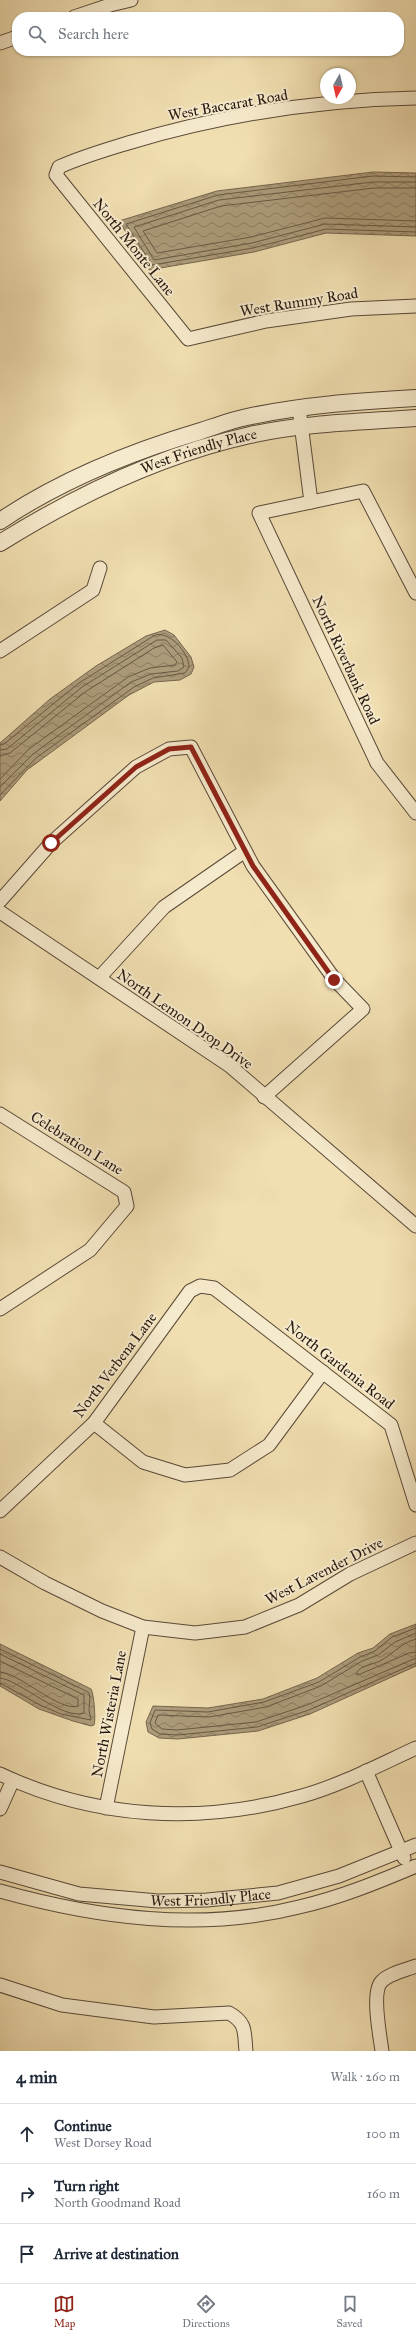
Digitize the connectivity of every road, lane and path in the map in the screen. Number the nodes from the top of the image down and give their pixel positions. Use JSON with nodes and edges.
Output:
{"nodes":[{"id":1,"x":131,"y":0,"type":"edge"},
{"id":2,"x":89,"y":12,"type":"edge"},
{"id":3,"x":12,"y":39,"type":"edge"},
{"id":4,"x":0,"y":43,"type":"edge"},
{"id":5,"x":416,"y":98,"type":"edge"},
{"id":6,"x":56,"y":176,"type":"joint"},
{"id":7,"x":416,"y":306,"type":"edge"},
{"id":8,"x":188,"y":340,"type":"joint"},
{"id":9,"x":416,"y":398,"type":"edge"},
{"id":10,"x":299,"y":408,"type":"junction"},
{"id":11,"x":416,"y":418,"type":"edge"},
{"id":12,"x":303,"y":427,"type":"junction"},
{"id":13,"x":311,"y":502,"type":"junction"},
{"id":14,"x":0,"y":521,"type":"edge"},
{"id":15,"x":0,"y":543,"type":"edge"},
{"id":16,"x":100,"y":568,"type":"dead end"},
{"id":17,"x":416,"y":593,"type":"edge"},
{"id":18,"x":0,"y":651,"type":"edge"},
{"id":19,"x":416,"y":813,"type":"edge"},
{"id":20,"x":245,"y":851,"type":"junction"},
{"id":21,"x":0,"y":901,"type":"edge"},
{"id":22,"x":0,"y":912,"type":"edge"},
{"id":23,"x":99,"y":978,"type":"junction"},
{"id":24,"x":264,"y":1097,"type":"junction"},
{"id":25,"x":0,"y":1114,"type":"edge"},
{"id":26,"x":416,"y":1226,"type":"edge"},
{"id":27,"x":200,"y":1286,"type":"joint"},
{"id":28,"x":0,"y":1309,"type":"edge"},
{"id":29,"x":323,"y":1372,"type":"junction"},
{"id":30,"x":94,"y":1423,"type":"junction"},
{"id":31,"x":416,"y":1505,"type":"edge"},
{"id":32,"x":0,"y":1511,"type":"edge"},
{"id":33,"x":416,"y":1543,"type":"edge"},
{"id":34,"x":0,"y":1557,"type":"edge"},
{"id":35,"x":143,"y":1627,"type":"junction"},
{"id":36,"x":416,"y":1748,"type":"edge"},
{"id":37,"x":366,"y":1772,"type":"junction"},
{"id":38,"x":0,"y":1774,"type":"edge"},
{"id":39,"x":12,"y":1780,"type":"junction"},
{"id":40,"x":106,"y":1808,"type":"junction"},
{"id":41,"x":0,"y":1809,"type":"edge"},
{"id":42,"x":416,"y":1845,"type":"edge"},
{"id":43,"x":401,"y":1852,"type":"junction"},
{"id":44,"x":412,"y":1868,"type":"edge"},
{"id":45,"x":0,"y":1872,"type":"edge"},
{"id":46,"x":0,"y":1891,"type":"edge"},
{"id":47,"x":416,"y":1966,"type":"edge"},
{"id":48,"x":0,"y":1985,"type":"edge"},
{"id":49,"x":246,"y":2051,"type":"edge"},
{"id":50,"x":382,"y":2051,"type":"edge"}],
"edges":[{"from":1,"to":2,"type":"street"},
{"from":3,"to":4,"type":"street"},
{"from":5,"to":6,"type":"street","name":"West Baccarat Road"},
{"from":6,"to":8,"type":"street","name":"North Monte Lane"},
{"from":7,"to":8,"type":"street","name":"West Rummy Road"},
{"from":9,"to":10,"type":"street","name":"West Friendly Place"},
{"from":10,"to":12,"type":"street"},
{"from":10,"to":14,"type":"street","name":"West Friendly Place"},
{"from":11,"to":12,"type":"street","name":"West Friendly Place"},
{"from":12,"to":13,"type":"street"},
{"from":12,"to":15,"type":"street","name":"West Friendly Place"},
{"from":13,"to":17,"type":"street"},
{"from":13,"to":19,"type":"street","name":"North Riverbank Road"},
{"from":16,"to":18,"type":"street"},
{"from":20,"to":21,"type":"street"},
{"from":20,"to":23,"type":"street"},
{"from":20,"to":24,"type":"street"},
{"from":22,"to":23,"type":"street","name":"North Lemon Drop Drive"},
{"from":23,"to":24,"type":"street","name":"North Lemon Drop Drive"},
{"from":24,"to":26,"type":"street","name":"North Lemon Drop Drive"},
{"from":25,"to":28,"type":"street","name":"Celebration Lane"},
{"from":27,"to":29,"type":"street","name":"North Gardenia Road"},
{"from":27,"to":30,"type":"street","name":"North Verbena Lane"},
{"from":29,"to":30,"type":"street"},
{"from":29,"to":31,"type":"street","name":"North Gardenia Road"},
{"from":30,"to":32,"type":"street","name":"North Verbena Lane"},
{"from":33,"to":35,"type":"street","name":"West Lavender Drive"},
{"from":34,"to":35,"type":"street","name":"West Lavender Drive"},
{"from":35,"to":40,"type":"street","name":"North Wisteria Lane"},
{"from":36,"to":37,"type":"street"},
{"from":37,"to":40,"type":"street"},
{"from":37,"to":43,"type":"street"},
{"from":38,"to":39,"type":"street"},
{"from":39,"to":40,"type":"street"},
{"from":39,"to":41,"type":"street"},
{"from":42,"to":43,"type":"street","name":"West Friendly Place"},
{"from":43,"to":44,"type":"street"},
{"from":43,"to":45,"type":"street","name":"West Friendly Place"},
{"from":44,"to":46,"type":"street","name":"West Friendly Place"},
{"from":47,"to":50,"type":"street"},
{"from":48,"to":49,"type":"street"}]}
